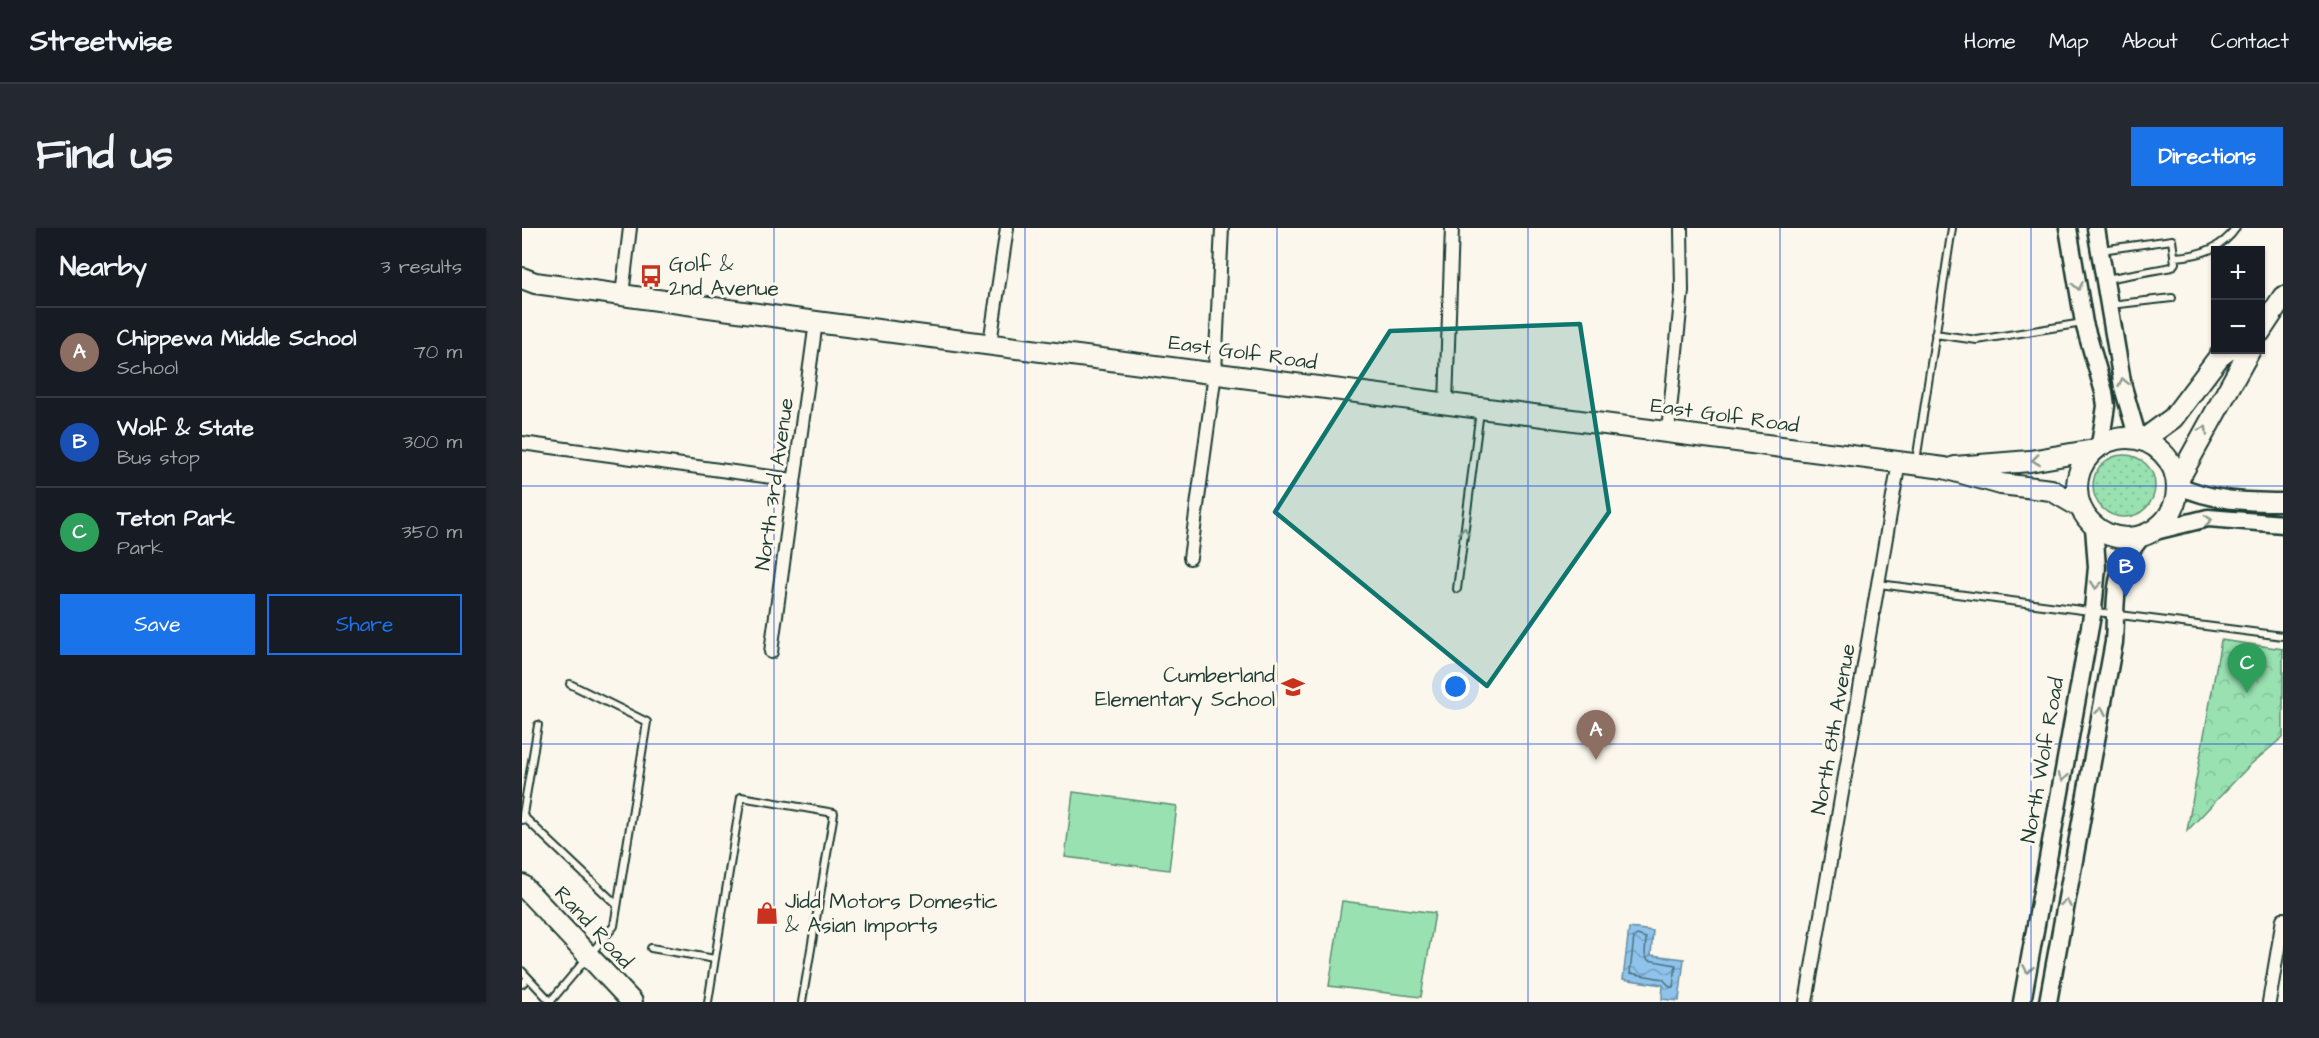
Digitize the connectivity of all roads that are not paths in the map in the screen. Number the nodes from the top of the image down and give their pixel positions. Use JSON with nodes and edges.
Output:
{"nodes":[{"id":1,"x":630,"y":228,"type":"edge"},
{"id":2,"x":1007,"y":228,"type":"edge"},
{"id":3,"x":1222,"y":228,"type":"edge"},
{"id":4,"x":1452,"y":228,"type":"edge"},
{"id":5,"x":1681,"y":228,"type":"edge"},
{"id":6,"x":1952,"y":228,"type":"edge"},
{"id":7,"x":2068,"y":228,"type":"edge"},
{"id":8,"x":2096,"y":228,"type":"edge"},
{"id":9,"x":2236,"y":228,"type":"edge"},
{"id":10,"x":2100,"y":250,"type":"junction"},
{"id":11,"x":2174,"y":257,"type":"junction"},
{"id":12,"x":2105,"y":279,"type":"junction"},
{"id":13,"x":526,"y":281,"type":"edge"},
{"id":14,"x":622,"y":295,"type":"junction"},
{"id":15,"x":2283,"y":297,"type":"edge"},
{"id":16,"x":2172,"y":298,"type":"dead end"},
{"id":17,"x":2110,"y":304,"type":"junction"},
{"id":18,"x":816,"y":322,"type":"junction"},
{"id":19,"x":2265,"y":322,"type":"edge"},
{"id":20,"x":2084,"y":323,"type":"junction"},
{"id":21,"x":1935,"y":334,"type":"junction"},
{"id":22,"x":990,"y":343,"type":"junction"},
{"id":23,"x":2223,"y":354,"type":"edge"},
{"id":24,"x":2248,"y":354,"type":"edge"},
{"id":25,"x":1215,"y":373,"type":"junction"},
{"id":26,"x":1446,"y":403,"type":"junction"},
{"id":27,"x":1480,"y":407,"type":"junction"},
{"id":28,"x":1668,"y":431,"type":"junction"},
{"id":29,"x":2140,"y":440,"type":"junction"},
{"id":30,"x":522,"y":443,"type":"edge"},
{"id":31,"x":2097,"y":448,"type":"junction"},
{"id":32,"x":1907,"y":463,"type":"junction"},
{"id":33,"x":1944,"y":468,"type":"junction"},
{"id":34,"x":793,"y":480,"type":"junction"},
{"id":35,"x":2177,"y":483,"type":"junction"},
{"id":36,"x":2283,"y":502,"type":"edge"},
{"id":37,"x":2080,"y":507,"type":"junction"},
{"id":38,"x":2283,"y":524,"type":"edge"},
{"id":39,"x":2094,"y":526,"type":"junction"},
{"id":40,"x":2146,"y":534,"type":"junction"},
{"id":41,"x":1190,"y":558,"type":"dead end"},
{"id":42,"x":1878,"y":584,"type":"junction"},
{"id":43,"x":1457,"y":589,"type":"dead end"},
{"id":44,"x":2093,"y":610,"type":"junction"},
{"id":45,"x":2116,"y":613,"type":"junction"},
{"id":46,"x":2283,"y":636,"type":"edge"},
{"id":47,"x":771,"y":652,"type":"dead end"},
{"id":48,"x":570,"y":684,"type":"dead end"},
{"id":49,"x":538,"y":725,"type":"dead end"},
{"id":50,"x":523,"y":819,"type":"edge"},
{"id":51,"x":522,"y":885,"type":"edge"},
{"id":52,"x":618,"y":905,"type":"junction"},
{"id":53,"x":2283,"y":919,"type":"edge"},
{"id":54,"x":651,"y":948,"type":"dead end"},
{"id":55,"x":590,"y":957,"type":"junction"},
{"id":56,"x":715,"y":959,"type":"junction"},
{"id":57,"x":522,"y":971,"type":"edge"},
{"id":58,"x":528,"y":978,"type":"junction"},
{"id":59,"x":522,"y":984,"type":"edge"},
{"id":60,"x":551,"y":1002,"type":"edge"},
{"id":61,"x":632,"y":1002,"type":"edge"},
{"id":62,"x":708,"y":1002,"type":"edge"},
{"id":63,"x":802,"y":1002,"type":"edge"},
{"id":64,"x":1806,"y":1002,"type":"edge"},
{"id":65,"x":2022,"y":1002,"type":"edge"},
{"id":66,"x":2048,"y":1002,"type":"edge"},
{"id":67,"x":2269,"y":1002,"type":"edge"}],
"edges":[{"from":1,"to":14,"type":"street"},
{"from":2,"to":22,"type":"street"},
{"from":3,"to":25,"type":"street"},
{"from":4,"to":26,"type":"street"},
{"from":5,"to":28,"type":"street"},
{"from":6,"to":21,"type":"lane"},
{"from":7,"to":20,"type":"main road","one_way":true},
{"from":8,"to":10,"type":"main road"},
{"from":9,"to":11,"type":"lane"},
{"from":10,"to":11,"type":"lane"},
{"from":10,"to":12,"type":"main road"},
{"from":11,"to":12,"type":"lane"},
{"from":12,"to":17,"type":"main road"},
{"from":13,"to":14,"type":"main road","name":"East Golf Road"},
{"from":14,"to":18,"type":"main road","name":"East Golf Road"},
{"from":15,"to":19,"type":"main road"},
{"from":16,"to":17,"type":"lane"},
{"from":29,"to":17,"type":"main road","one_way":true},
{"from":18,"to":22,"type":"main road","name":"East Golf Road"},
{"from":18,"to":34,"type":"street","name":"North 3rd Avenue"},
{"from":20,"to":21,"type":"lane"},
{"from":20,"to":31,"type":"main road"},
{"from":21,"to":32,"type":"lane"},
{"from":22,"to":25,"type":"main road","name":"East Golf Road"},
{"from":23,"to":29,"type":"main road"},
{"from":35,"to":24,"type":"main road","one_way":true},
{"from":25,"to":26,"type":"main road","name":"East Golf Road"},
{"from":25,"to":41,"type":"street"},
{"from":26,"to":27,"type":"main road","name":"East Golf Road"},
{"from":27,"to":28,"type":"main road","name":"East Golf Road"},
{"from":43,"to":27,"type":"lane","one_way":true},
{"from":28,"to":32,"type":"main road","name":"East Golf Road"},
{"from":29,"to":31,"type":"main road"},
{"from":29,"to":35,"type":"main road"},
{"from":30,"to":34,"type":"street"},
{"from":31,"to":33,"type":"main road","name":"East Golf Road","one_way":true},
{"from":31,"to":37,"type":"main road"},
{"from":32,"to":33,"type":"main road","name":"East Golf Road"},
{"from":32,"to":42,"type":"street","name":"North 8th Avenue"},
{"from":33,"to":37,"type":"main road","name":"East Golf Road"},
{"from":34,"to":47,"type":"street","name":"North 3rd Avenue"},
{"from":35,"to":36,"type":"main road"},
{"from":35,"to":40,"type":"main road"},
{"from":37,"to":39,"type":"main road"},
{"from":40,"to":38,"type":"main road","one_way":true},
{"from":39,"to":40,"type":"main road"},
{"from":39,"to":44,"type":"main road","name":"North Wolf Road","one_way":true},
{"from":40,"to":45,"type":"main road"},
{"from":42,"to":44,"type":"lane"},
{"from":42,"to":64,"type":"street","name":"North 8th Avenue"},
{"from":44,"to":45,"type":"lane"},
{"from":44,"to":65,"type":"main road","name":"North Wolf Road","one_way":true},
{"from":45,"to":46,"type":"lane"},
{"from":66,"to":45,"type":"main road","one_way":true},
{"from":48,"to":52,"type":"lane"},
{"from":49,"to":50,"type":"lane"},
{"from":50,"to":52,"type":"lane"},
{"from":51,"to":55,"type":"main road","name":"Rand Road"},
{"from":52,"to":55,"type":"lane"},
{"from":53,"to":67,"type":"street"},
{"from":54,"to":56,"type":"lane"},
{"from":55,"to":60,"type":"lane"},
{"from":55,"to":61,"type":"main road","name":"Rand Road"},
{"from":56,"to":62,"type":"lane"},
{"from":56,"to":63,"type":"lane"},
{"from":57,"to":58,"type":"lane"},
{"from":58,"to":59,"type":"lane"},
{"from":58,"to":60,"type":"lane"}]}
